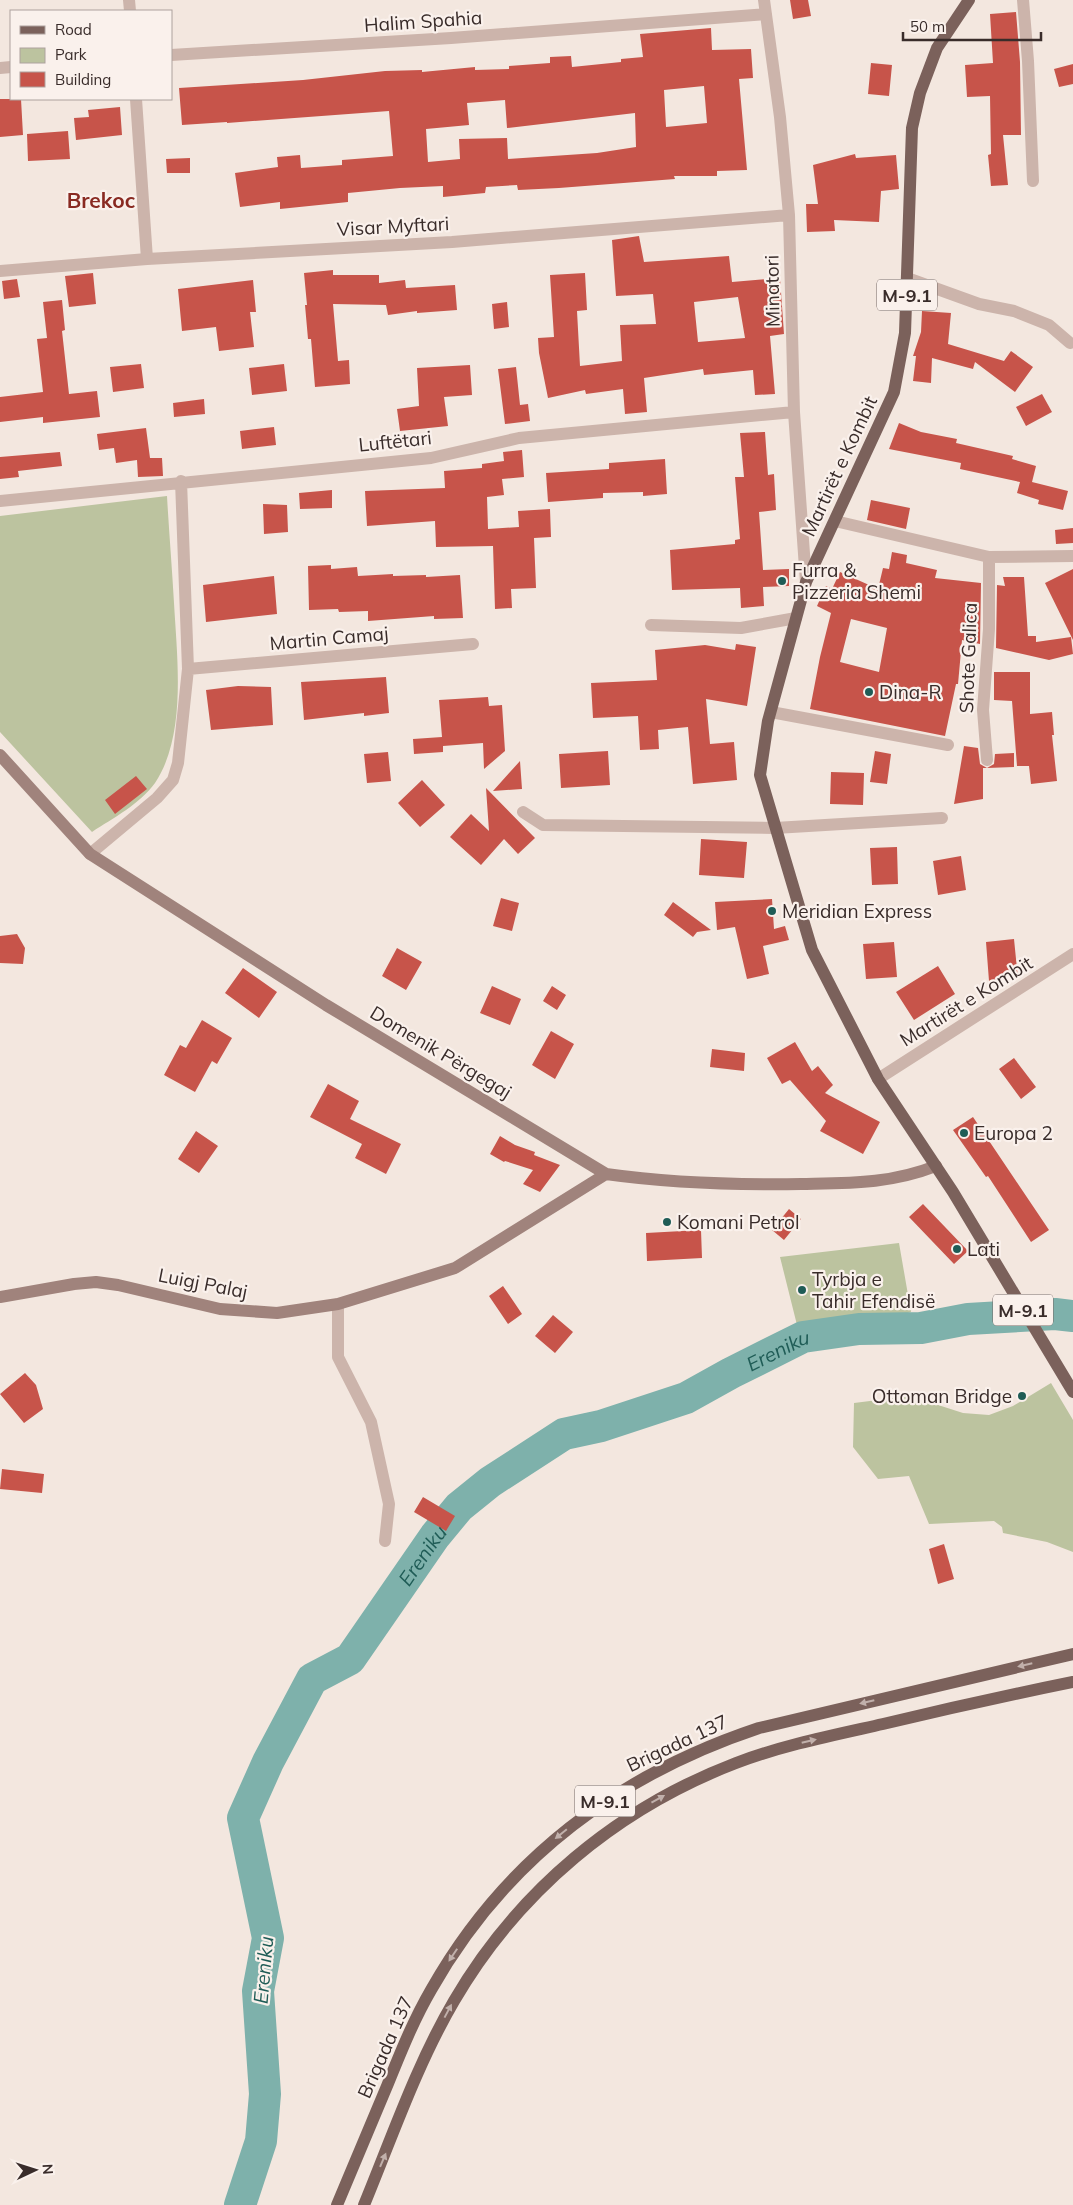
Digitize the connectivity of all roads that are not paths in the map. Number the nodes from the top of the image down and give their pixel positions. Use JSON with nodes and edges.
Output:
{"nodes":[{"id":1,"x":764,"y":0,"type":"edge"},
{"id":2,"x":969,"y":0,"type":"edge"},
{"id":3,"x":1023,"y":0,"type":"edge"},
{"id":4,"x":766,"y":14,"type":"junction"},
{"id":5,"x":172,"y":56,"type":"edge"},
{"id":6,"x":136,"y":100,"type":"edge"},
{"id":7,"x":1032,"y":182,"type":"dead end"},
{"id":8,"x":789,"y":216,"type":"junction"},
{"id":9,"x":147,"y":259,"type":"junction"},
{"id":10,"x":0,"y":270,"type":"edge"},
{"id":11,"x":907,"y":278,"type":"junction"},
{"id":12,"x":1070,"y":344,"type":"dead end"},
{"id":13,"x":794,"y":412,"type":"junction"},
{"id":14,"x":181,"y":481,"type":"junction"},
{"id":15,"x":0,"y":501,"type":"edge"},
{"id":16,"x":836,"y":521,"type":"junction"},
{"id":17,"x":1073,"y":556,"type":"edge"},
{"id":18,"x":989,"y":557,"type":"junction"},
{"id":19,"x":806,"y":582,"type":"junction"},
{"id":20,"x":796,"y":618,"type":"junction"},
{"id":21,"x":651,"y":625,"type":"dead end"},
{"id":22,"x":473,"y":644,"type":"dead end"},
{"id":23,"x":188,"y":669,"type":"junction"},
{"id":24,"x":771,"y":712,"type":"junction"},
{"id":25,"x":948,"y":745,"type":"dead end"},
{"id":26,"x":0,"y":755,"type":"edge"},
{"id":27,"x":987,"y":760,"type":"dead end"},
{"id":28,"x":523,"y":812,"type":"dead end"},
{"id":29,"x":942,"y":818,"type":"dead end"},
{"id":30,"x":775,"y":828,"type":"junction"},
{"id":31,"x":90,"y":854,"type":"junction"},
{"id":32,"x":1073,"y":954,"type":"edge"},
{"id":33,"x":878,"y":1079,"type":"junction"},
{"id":34,"x":936,"y":1166,"type":"junction"},
{"id":35,"x":606,"y":1174,"type":"junction"},
{"id":36,"x":0,"y":1297,"type":"edge"},
{"id":37,"x":338,"y":1304,"type":"junction"},
{"id":38,"x":1073,"y":1392,"type":"edge"},
{"id":39,"x":385,"y":1541,"type":"dead end"},
{"id":40,"x":1073,"y":1654,"type":"edge"},
{"id":41,"x":1073,"y":1682,"type":"edge"},
{"id":42,"x":337,"y":2205,"type":"edge"},
{"id":43,"x":364,"y":2205,"type":"edge"}],
"edges":[{"from":1,"to":4,"type":"street","name":"Minatori"},
{"from":2,"to":11,"type":"main road","name":"Martirët e Kombit","number":"M-9.1"},
{"from":3,"to":7,"type":"street"},
{"from":4,"to":5,"type":"street","name":"Halim Spahia"},
{"from":4,"to":8,"type":"street","name":"Minatori"},
{"from":6,"to":9,"type":"street"},
{"from":8,"to":9,"type":"street","name":"Visar Myftari"},
{"from":8,"to":13,"type":"street","name":"Minatori"},
{"from":9,"to":10,"type":"street","name":"Visar Myftari"},
{"from":11,"to":12,"type":"street"},
{"from":11,"to":16,"type":"main road","name":"Martirët e Kombit","number":"M-9.1"},
{"from":13,"to":14,"type":"street","name":"Luftëtari"},
{"from":13,"to":19,"type":"street","name":"Minatori"},
{"from":14,"to":15,"type":"street","name":"Luftëtari"},
{"from":14,"to":23,"type":"street"},
{"from":16,"to":18,"type":"street"},
{"from":16,"to":19,"type":"main road","name":"Martirët e Kombit","number":"M-9.1"},
{"from":17,"to":18,"type":"street"},
{"from":18,"to":27,"type":"street","name":"Shote Galica"},
{"from":19,"to":20,"type":"main road","name":"Martirët e Kombit","number":"M-9.1"},
{"from":20,"to":21,"type":"street"},
{"from":20,"to":24,"type":"main road","name":"Martirët e Kombit","number":"M-9.1"},
{"from":22,"to":23,"type":"street","name":"Martin Camaj"},
{"from":23,"to":31,"type":"street"},
{"from":24,"to":25,"type":"street"},
{"from":24,"to":30,"type":"main road","name":"Martirët e Kombit","number":"M-9.1"},
{"from":26,"to":31,"type":"main road","name":"Domenik Përgegaj"},
{"from":28,"to":30,"type":"street"},
{"from":29,"to":30,"type":"street"},
{"from":30,"to":33,"type":"main road","name":"Martirët e Kombit","number":"M-9.1"},
{"from":31,"to":35,"type":"main road","name":"Domenik Përgegaj"},
{"from":32,"to":33,"type":"street","name":"Martirët e Kombit"},
{"from":33,"to":34,"type":"main road","name":"Martirët e Kombit","number":"M-9.1"},
{"from":34,"to":35,"type":"main road","name":"Domenik Përgegaj"},
{"from":34,"to":38,"type":"main road","number":"M-9.1"},
{"from":35,"to":37,"type":"main road","name":"Luigj Palaj"},
{"from":36,"to":37,"type":"main road","name":"Luigj Palaj"},
{"from":37,"to":39,"type":"street"},
{"from":40,"to":42,"type":"main road","name":"Brigada 137","number":"M-9.1","one_way":true},
{"from":43,"to":41,"type":"main road","number":"M-9.1","one_way":true}]}
